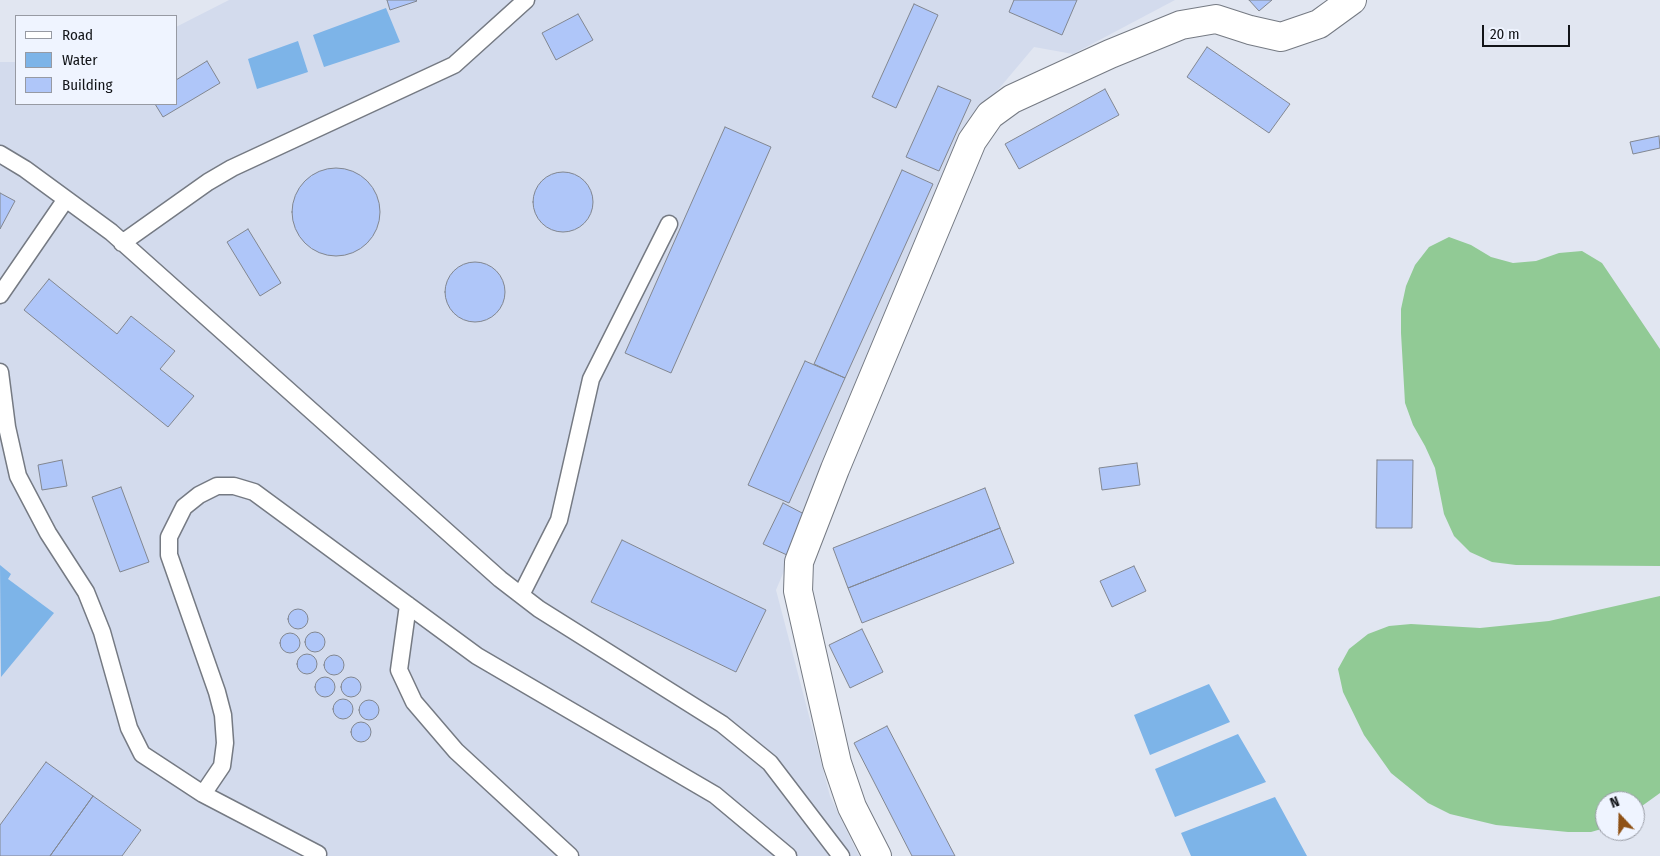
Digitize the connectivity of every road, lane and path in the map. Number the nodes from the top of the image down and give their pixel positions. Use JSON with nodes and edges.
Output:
{"nodes":[{"id":1,"x":526,"y":0,"type":"edge"},
{"id":2,"x":1352,"y":0,"type":"edge"},
{"id":3,"x":0,"y":154,"type":"edge"},
{"id":4,"x":66,"y":199,"type":"junction"},
{"id":5,"x":669,"y":224,"type":"dead end"},
{"id":6,"x":122,"y":243,"type":"junction"},
{"id":7,"x":0,"y":295,"type":"edge"},
{"id":8,"x":0,"y":372,"type":"edge"},
{"id":9,"x":521,"y":595,"type":"junction"},
{"id":10,"x":408,"y":605,"type":"junction"},
{"id":11,"x":203,"y":794,"type":"junction"},
{"id":12,"x":318,"y":854,"type":"dead end"},
{"id":13,"x":570,"y":856,"type":"edge"},
{"id":14,"x":788,"y":856,"type":"edge"},
{"id":15,"x":841,"y":856,"type":"edge"},
{"id":16,"x":877,"y":856,"type":"edge"}],
"edges":[{"from":1,"to":6,"type":"lane"},
{"from":2,"to":16,"type":"street"},
{"from":3,"to":4,"type":"lane"},
{"from":4,"to":6,"type":"lane"},
{"from":4,"to":7,"type":"lane"},
{"from":5,"to":9,"type":"lane"},
{"from":6,"to":9,"type":"lane"},
{"from":8,"to":11,"type":"lane"},
{"from":9,"to":15,"type":"lane"},
{"from":10,"to":11,"type":"lane"},
{"from":10,"to":13,"type":"lane"},
{"from":10,"to":14,"type":"lane"},
{"from":11,"to":12,"type":"lane"}]}
